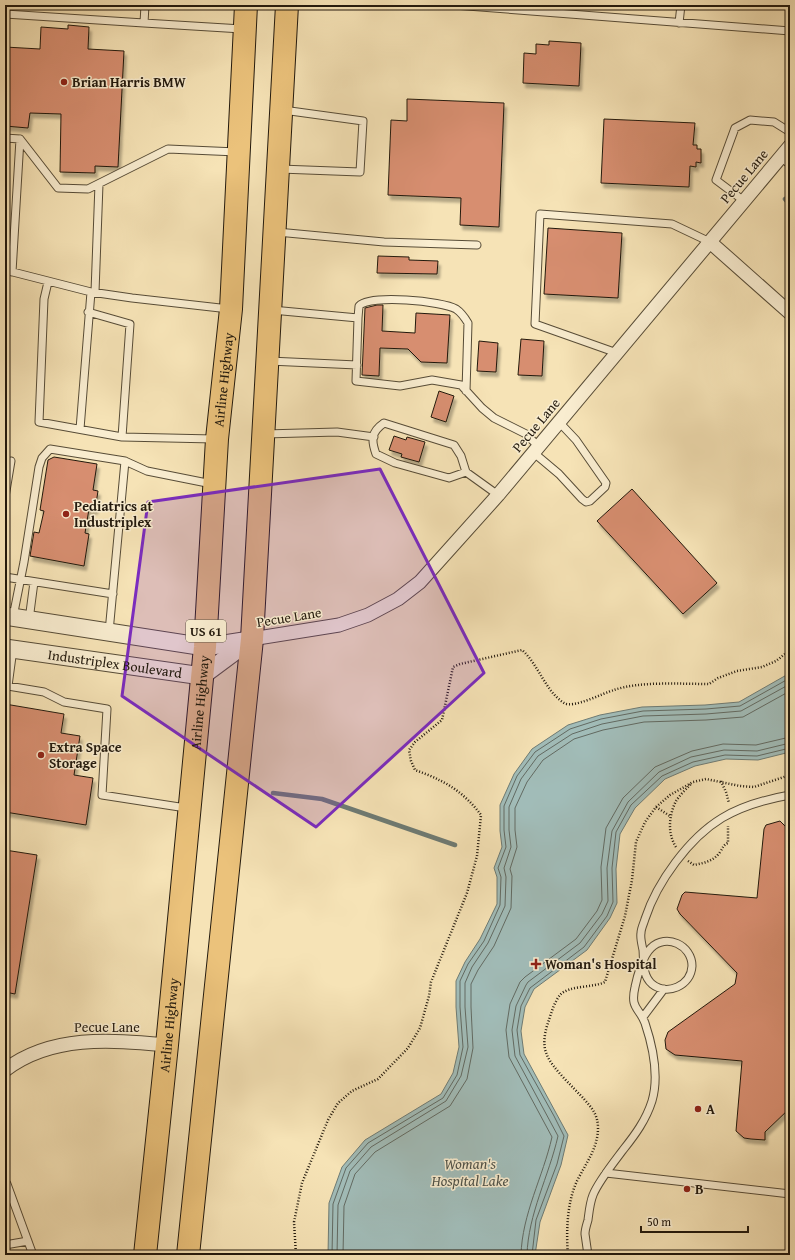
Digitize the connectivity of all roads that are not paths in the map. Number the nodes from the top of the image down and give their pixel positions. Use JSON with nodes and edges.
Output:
{"nodes":[{"id":1,"x":145,"y":5,"type":"edge"},
{"id":2,"x":246,"y":5,"type":"edge"},
{"id":3,"x":287,"y":5,"type":"edge"},
{"id":4,"x":454,"y":5,"type":"edge"},
{"id":5,"x":681,"y":5,"type":"edge"},
{"id":6,"x":5,"y":14,"type":"edge"},
{"id":7,"x":144,"y":23,"type":"junction"},
{"id":8,"x":679,"y":23,"type":"junction"},
{"id":9,"x":245,"y":29,"type":"junction"},
{"id":10,"x":790,"y":31,"type":"edge"},
{"id":11,"x":281,"y":110,"type":"junction"},
{"id":12,"x":790,"y":132,"type":"edge"},
{"id":13,"x":5,"y":138,"type":"edge"},
{"id":14,"x":20,"y":139,"type":"junction"},
{"id":15,"x":790,"y":146,"type":"edge"},
{"id":16,"x":239,"y":152,"type":"junction"},
{"id":17,"x":785,"y":161,"type":"edge"},
{"id":18,"x":278,"y":169,"type":"junction"},
{"id":19,"x":99,"y":184,"type":"junction"},
{"id":20,"x":744,"y":201,"type":"junction"},
{"id":21,"x":274,"y":232,"type":"junction"},
{"id":22,"x":710,"y":242,"type":"junction"},
{"id":23,"x":477,"y":245,"type":"dead end"},
{"id":24,"x":9,"y":271,"type":"edge"},
{"id":25,"x":48,"y":282,"type":"junction"},
{"id":26,"x":93,"y":292,"type":"junction"},
{"id":27,"x":231,"y":309,"type":"junction"},
{"id":28,"x":270,"y":310,"type":"junction"},
{"id":29,"x":88,"y":312,"type":"junction"},
{"id":30,"x":790,"y":314,"type":"edge"},
{"id":31,"x":358,"y":318,"type":"junction"},
{"id":32,"x":618,"y":353,"type":"junction"},
{"id":33,"x":267,"y":361,"type":"junction"},
{"id":34,"x":357,"y":365,"type":"junction"},
{"id":35,"x":466,"y":391,"type":"junction"},
{"id":36,"x":559,"y":422,"type":"junction"},
{"id":37,"x":80,"y":429,"type":"junction"},
{"id":38,"x":263,"y":434,"type":"junction"},
{"id":39,"x":122,"y":437,"type":"junction"},
{"id":40,"x":374,"y":437,"type":"junction"},
{"id":41,"x":217,"y":439,"type":"junction"},
{"id":42,"x":536,"y":450,"type":"junction"},
{"id":43,"x":11,"y":461,"type":"dead end"},
{"id":44,"x":125,"y":461,"type":"junction"},
{"id":45,"x":466,"y":472,"type":"junction"},
{"id":46,"x":214,"y":484,"type":"junction"},
{"id":47,"x":498,"y":495,"type":"junction"},
{"id":48,"x":5,"y":497,"type":"edge"},
{"id":49,"x":5,"y":577,"type":"edge"},
{"id":50,"x":20,"y":580,"type":"junction"},
{"id":51,"x":34,"y":582,"type":"junction"},
{"id":52,"x":112,"y":594,"type":"junction"},
{"id":53,"x":16,"y":618,"type":"edge"},
{"id":54,"x":109,"y":632,"type":"junction"},
{"id":55,"x":252,"y":639,"type":"junction"},
{"id":56,"x":205,"y":647,"type":"junction"},
{"id":57,"x":9,"y":649,"type":"edge"},
{"id":58,"x":202,"y":676,"type":"junction"},
{"id":59,"x":790,"y":795,"type":"edge"},
{"id":60,"x":190,"y":809,"type":"junction"},
{"id":61,"x":644,"y":960,"type":"junction"},
{"id":62,"x":664,"y":989,"type":"junction"},
{"id":63,"x":643,"y":1017,"type":"junction"},
{"id":64,"x":167,"y":1044,"type":"junction"},
{"id":65,"x":5,"y":1070,"type":"edge"},
{"id":66,"x":606,"y":1173,"type":"junction"},
{"id":67,"x":5,"y":1181,"type":"edge"},
{"id":68,"x":790,"y":1194,"type":"edge"},
{"id":69,"x":28,"y":1241,"type":"junction"},
{"id":70,"x":5,"y":1245,"type":"edge"},
{"id":71,"x":33,"y":1255,"type":"edge"},
{"id":72,"x":145,"y":1255,"type":"edge"},
{"id":73,"x":188,"y":1255,"type":"edge"},
{"id":74,"x":588,"y":1255,"type":"edge"}],
"edges":[{"from":1,"to":7,"type":"lane"},
{"from":2,"to":9,"type":"highway","name":"Airline Highway","number":"US 61"},
{"from":3,"to":11,"type":"highway"},
{"from":4,"to":8,"type":"lane"},
{"from":5,"to":8,"type":"lane"},
{"from":6,"to":7,"type":"lane"},
{"from":7,"to":9,"type":"lane"},
{"from":8,"to":10,"type":"lane"},
{"from":9,"to":16,"type":"highway","name":"Airline Highway","number":"US 61"},
{"from":11,"to":18,"type":"highway"},
{"from":11,"to":18,"type":"lane"},
{"from":12,"to":20,"type":"lane"},
{"from":13,"to":14,"type":"lane"},
{"from":14,"to":19,"type":"lane"},
{"from":14,"to":24,"type":"lane"},
{"from":15,"to":17,"type":"street","name":"Pecue Lane"},
{"from":16,"to":19,"type":"lane"},
{"from":16,"to":27,"type":"highway","name":"Airline Highway","number":"US 61"},
{"from":17,"to":20,"type":"street","name":"Pecue Lane"},
{"from":18,"to":21,"type":"highway"},
{"from":19,"to":26,"type":"lane"},
{"from":20,"to":22,"type":"street","name":"Pecue Lane"},
{"from":21,"to":23,"type":"lane"},
{"from":21,"to":28,"type":"highway"},
{"from":22,"to":30,"type":"street"},
{"from":22,"to":32,"type":"street","name":"Pecue Lane"},
{"from":22,"to":32,"type":"lane"},
{"from":24,"to":25,"type":"lane"},
{"from":25,"to":26,"type":"lane"},
{"from":25,"to":37,"type":"lane"},
{"from":26,"to":27,"type":"lane"},
{"from":26,"to":29,"type":"lane"},
{"from":27,"to":41,"type":"highway","name":"Airline Highway","number":"US 61"},
{"from":28,"to":31,"type":"lane"},
{"from":28,"to":33,"type":"highway"},
{"from":29,"to":37,"type":"lane"},
{"from":29,"to":39,"type":"lane"},
{"from":31,"to":34,"type":"lane"},
{"from":31,"to":35,"type":"lane"},
{"from":32,"to":36,"type":"street","name":"Pecue Lane"},
{"from":33,"to":34,"type":"lane"},
{"from":33,"to":38,"type":"highway"},
{"from":34,"to":35,"type":"lane"},
{"from":35,"to":42,"type":"lane"},
{"from":36,"to":42,"type":"street","name":"Pecue Lane"},
{"from":36,"to":42,"type":"lane"},
{"from":37,"to":39,"type":"lane"},
{"from":38,"to":40,"type":"lane"},
{"from":38,"to":55,"type":"highway"},
{"from":39,"to":41,"type":"lane"},
{"from":40,"to":45,"type":"lane"},
{"from":40,"to":45,"type":"lane"},
{"from":41,"to":46,"type":"highway","name":"Airline Highway","number":"US 61"},
{"from":42,"to":47,"type":"street","name":"Pecue Lane"},
{"from":43,"to":48,"type":"lane"},
{"from":44,"to":46,"type":"lane"},
{"from":44,"to":50,"type":"lane"},
{"from":44,"to":52,"type":"lane"},
{"from":45,"to":47,"type":"lane"},
{"from":46,"to":56,"type":"highway","name":"Airline Highway","number":"US 61"},
{"from":47,"to":55,"type":"street","name":"Pecue Lane"},
{"from":49,"to":50,"type":"lane"},
{"from":50,"to":51,"type":"lane"},
{"from":50,"to":53,"type":"lane"},
{"from":51,"to":52,"type":"lane"},
{"from":51,"to":53,"type":"lane"},
{"from":52,"to":54,"type":"lane"},
{"from":53,"to":54,"type":"street"},
{"from":54,"to":56,"type":"street"},
{"from":55,"to":56,"type":"street"},
{"from":55,"to":58,"type":"street","name":"Industriplex Boulevard"},
{"from":55,"to":73,"type":"highway"},
{"from":56,"to":58,"type":"highway","name":"Airline Highway","number":"US 61"},
{"from":57,"to":58,"type":"street","name":"Industriplex Boulevard"},
{"from":57,"to":60,"type":"lane"},
{"from":58,"to":60,"type":"highway","name":"Airline Highway","number":"US 61"},
{"from":59,"to":61,"type":"lane"},
{"from":60,"to":64,"type":"highway","name":"Airline Highway","number":"US 61"},
{"from":61,"to":62,"type":"lane"},
{"from":61,"to":62,"type":"lane"},
{"from":61,"to":63,"type":"lane"},
{"from":62,"to":63,"type":"lane"},
{"from":63,"to":66,"type":"lane"},
{"from":64,"to":65,"type":"street","name":"Pecue Lane"},
{"from":64,"to":72,"type":"highway","name":"Airline Highway","number":"US 61"},
{"from":66,"to":68,"type":"lane"},
{"from":66,"to":74,"type":"lane"},
{"from":67,"to":69,"type":"lane"},
{"from":69,"to":70,"type":"lane"},
{"from":69,"to":71,"type":"lane"}]}
